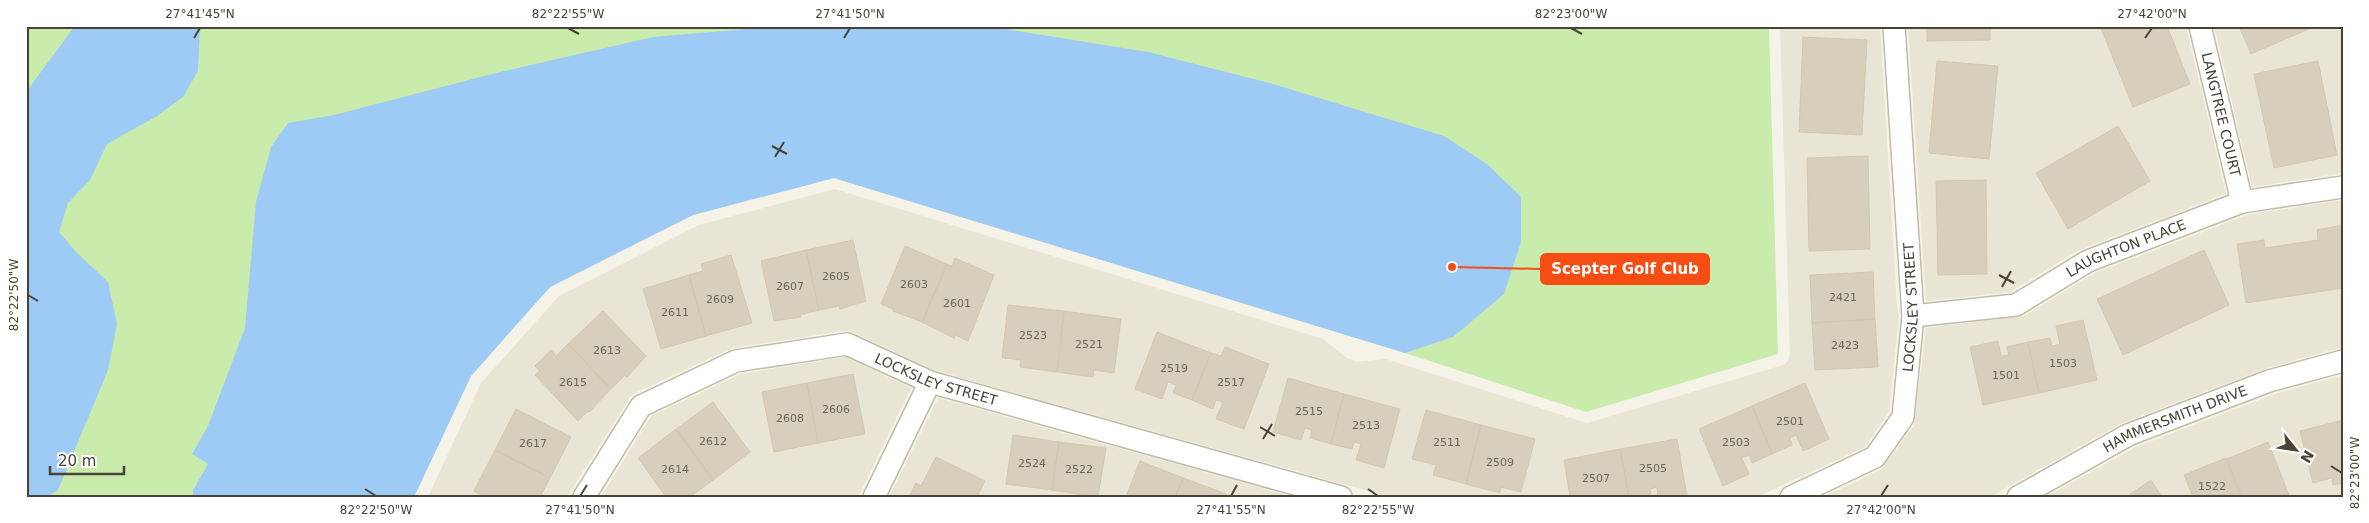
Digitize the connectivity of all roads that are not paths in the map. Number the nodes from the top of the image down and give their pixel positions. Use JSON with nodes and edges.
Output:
{"nodes":[{"id":1,"x":1894,"y":26,"type":"edge"},
{"id":2,"x":2200,"y":26,"type":"edge"},
{"id":3,"x":2343,"y":187,"type":"edge"},
{"id":4,"x":2242,"y":202,"type":"junction"},
{"id":5,"x":1913,"y":316,"type":"junction"},
{"id":6,"x":2343,"y":361,"type":"edge"},
{"id":7,"x":930,"y":382,"type":"junction"},
{"id":8,"x":584,"y":497,"type":"edge"},
{"id":9,"x":874,"y":497,"type":"edge"},
{"id":10,"x":1341,"y":497,"type":"edge"},
{"id":11,"x":1791,"y":497,"type":"edge"},
{"id":12,"x":2018,"y":497,"type":"edge"}],
"edges":[{"from":1,"to":5,"type":"street","name":"LOCKSLEY STREET"},
{"from":2,"to":4,"type":"street","name":"LANGTREE COURT"},
{"from":3,"to":4,"type":"street","name":"LAUGHTON PLACE"},
{"from":4,"to":5,"type":"street","name":"LAUGHTON PLACE"},
{"from":5,"to":11,"type":"street","name":"LOCKSLEY STREET"},
{"from":6,"to":12,"type":"street","name":"HAMMERSMITH DRIVE"},
{"from":7,"to":8,"type":"street","name":"LOCKSLEY STREET"},
{"from":7,"to":9,"type":"street"},
{"from":7,"to":10,"type":"street","name":"LOCKSLEY STREET"}]}
